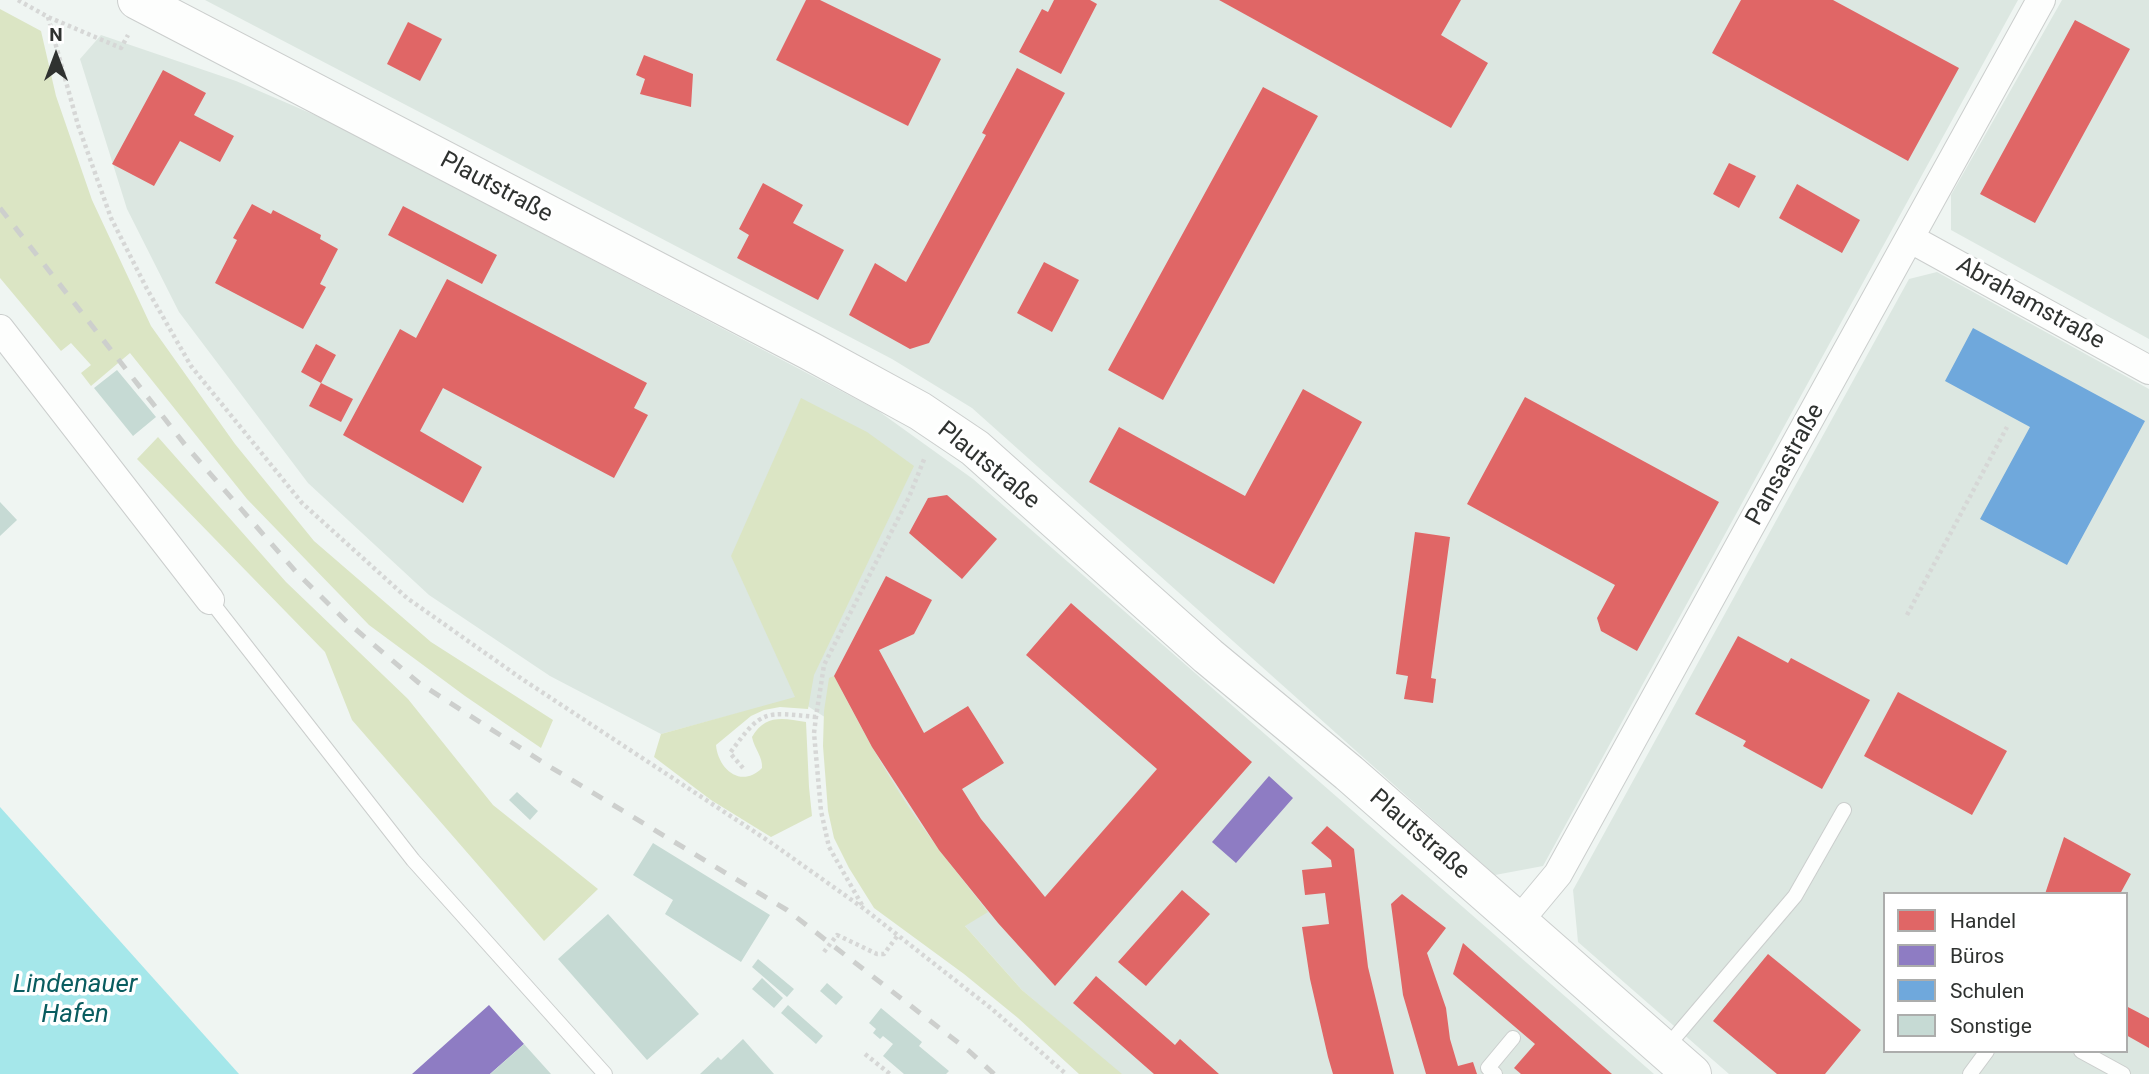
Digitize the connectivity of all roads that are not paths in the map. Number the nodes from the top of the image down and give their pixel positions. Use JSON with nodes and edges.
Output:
{"nodes":[{"id":1,"x":2041,"y":0,"type":"edge"},
{"id":2,"x":140,"y":2,"type":"edge"},
{"id":3,"x":1911,"y":239,"type":"junction"},
{"id":4,"x":0,"y":329,"type":"edge"},
{"id":5,"x":2149,"y":370,"type":"edge"},
{"id":6,"x":210,"y":600,"type":"joint"},
{"id":7,"x":1844,"y":810,"type":"dead end"},
{"id":8,"x":1518,"y":922,"type":"junction"},
{"id":9,"x":1513,"y":1038,"type":"dead end"},
{"id":10,"x":1986,"y":1053,"type":"edge"},
{"id":11,"x":2085,"y":1053,"type":"edge"},
{"id":12,"x":1678,"y":1062,"type":"edge"},
{"id":13,"x":605,"y":1074,"type":"edge"},
{"id":14,"x":1495,"y":1074,"type":"edge"},
{"id":15,"x":1970,"y":1074,"type":"edge"},
{"id":16,"x":2123,"y":1074,"type":"edge"}],
"edges":[{"from":1,"to":3,"type":"street","name":"Pansastraße"},
{"from":2,"to":8,"type":"main road","name":"Plautstraße"},
{"from":3,"to":5,"type":"street","name":"Abrahamstraße"},
{"from":3,"to":8,"type":"street","name":"Pansastraße"},
{"from":4,"to":6,"type":"street"},
{"from":6,"to":13,"type":"lane"},
{"from":7,"to":12,"type":"lane"},
{"from":8,"to":12,"type":"main road","name":"Plautstraße"},
{"from":9,"to":14,"type":"lane"},
{"from":10,"to":15,"type":"lane"},
{"from":11,"to":16,"type":"lane"}]}
